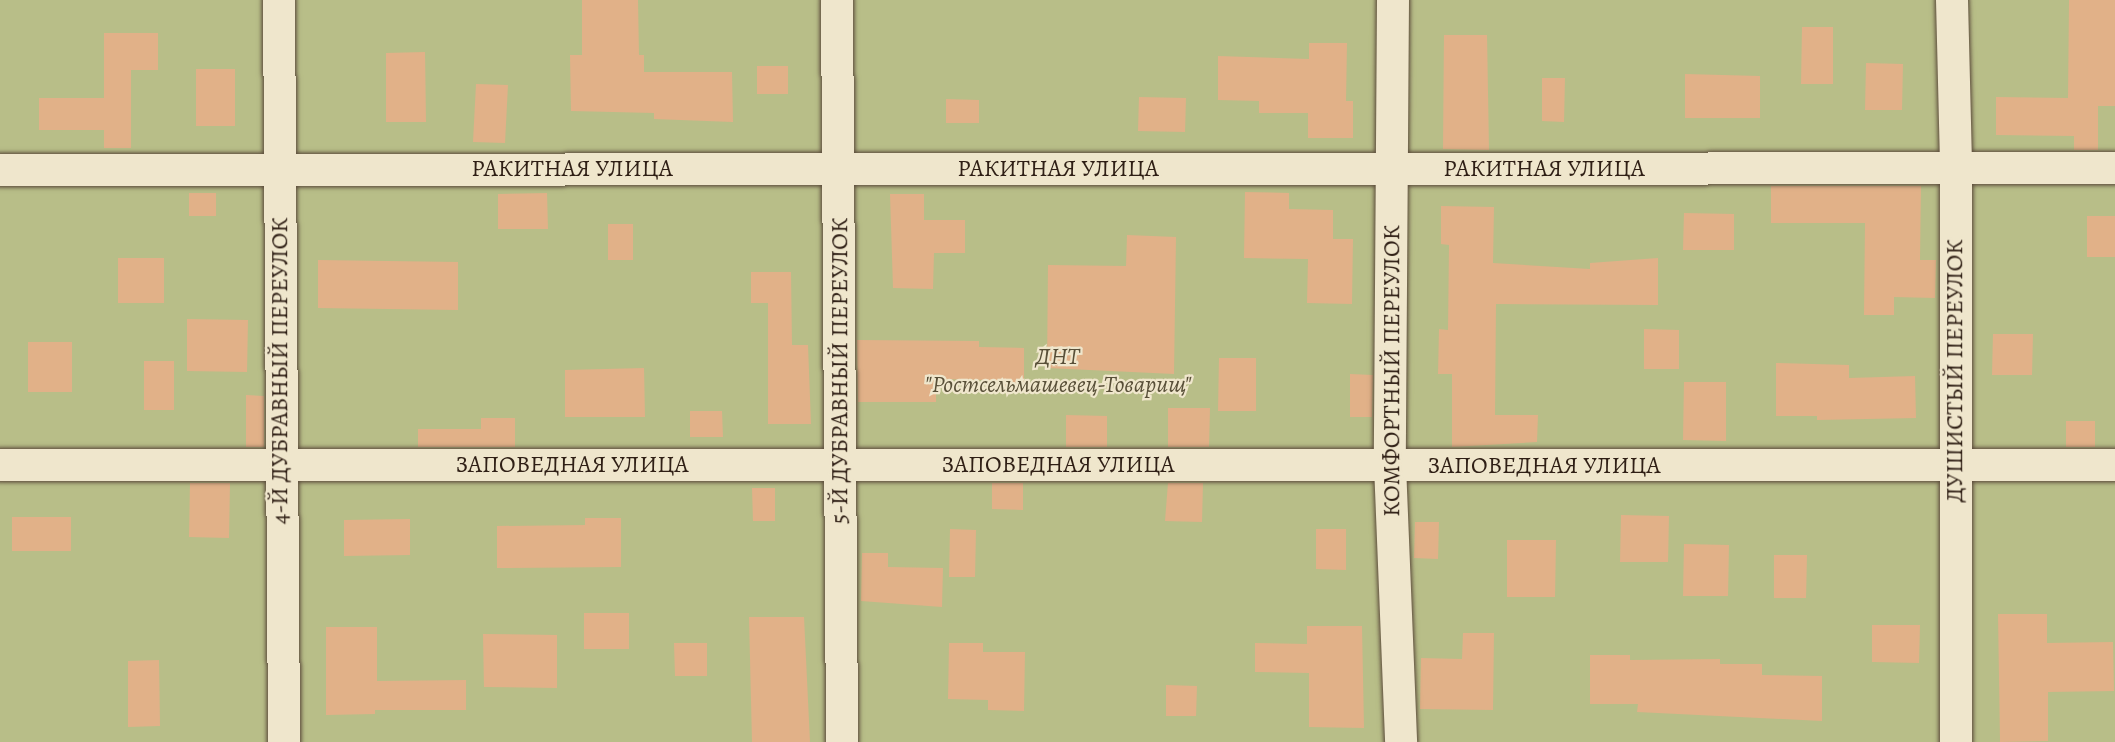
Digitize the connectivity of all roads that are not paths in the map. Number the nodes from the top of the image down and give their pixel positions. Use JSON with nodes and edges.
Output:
{"nodes":[{"id":1,"x":279,"y":0,"type":"edge"},
{"id":2,"x":837,"y":0,"type":"edge"},
{"id":3,"x":1393,"y":0,"type":"edge"},
{"id":4,"x":1952,"y":0,"type":"edge"},
{"id":5,"x":1956,"y":168,"type":"junction"},
{"id":6,"x":2115,"y":168,"type":"edge"},
{"id":7,"x":838,"y":169,"type":"junction"},
{"id":8,"x":1391,"y":169,"type":"junction"},
{"id":9,"x":0,"y":170,"type":"edge"},
{"id":10,"x":280,"y":170,"type":"junction"},
{"id":11,"x":0,"y":465,"type":"edge"},
{"id":12,"x":279,"y":465,"type":"junction"},
{"id":13,"x":841,"y":465,"type":"junction"},
{"id":14,"x":1390,"y":465,"type":"junction"},
{"id":15,"x":2115,"y":465,"type":"edge"},
{"id":16,"x":1953,"y":466,"type":"junction"},
{"id":17,"x":284,"y":742,"type":"edge"},
{"id":18,"x":842,"y":742,"type":"edge"},
{"id":19,"x":1401,"y":742,"type":"edge"},
{"id":20,"x":1956,"y":742,"type":"edge"}],
"edges":[{"from":1,"to":10,"type":"lane","name":"4-Й ДУБРАВНЫЙ ПЕРЕУЛОК"},
{"from":2,"to":7,"type":"lane","name":"5-Й ДУБРАВНЫЙ ПЕРЕУЛОК"},
{"from":3,"to":8,"type":"lane","name":"КОМФОРТНЫЙ ПЕРЕУЛОК"},
{"from":4,"to":5,"type":"lane","name":"ДУШИСТЫЙ ПЕРЕУЛОК"},
{"from":5,"to":6,"type":"lane","name":"РАКИТНАЯ УЛИЦА"},
{"from":5,"to":8,"type":"lane","name":"РАКИТНАЯ УЛИЦА"},
{"from":5,"to":16,"type":"lane","name":"ДУШИСТЫЙ ПЕРЕУЛОК"},
{"from":7,"to":8,"type":"lane","name":"РАКИТНАЯ УЛИЦА"},
{"from":7,"to":10,"type":"lane","name":"РАКИТНАЯ УЛИЦА"},
{"from":7,"to":13,"type":"lane","name":"5-Й ДУБРАВНЫЙ ПЕРЕУЛОК"},
{"from":8,"to":14,"type":"lane","name":"КОМФОРТНЫЙ ПЕРЕУЛОК"},
{"from":9,"to":10,"type":"lane","name":"РАКИТНАЯ УЛИЦА"},
{"from":10,"to":12,"type":"lane","name":"4-Й ДУБРАВНЫЙ ПЕРЕУЛОК"},
{"from":11,"to":12,"type":"lane","name":"ЗАПОВЕДНАЯ УЛИЦА"},
{"from":12,"to":13,"type":"lane","name":"ЗАПОВЕДНАЯ УЛИЦА"},
{"from":12,"to":17,"type":"lane","name":"4-Й ДУБРАВНЫЙ ПЕРЕУЛОК"},
{"from":13,"to":14,"type":"lane","name":"ЗАПОВЕДНАЯ УЛИЦА"},
{"from":13,"to":18,"type":"lane","name":"5-Й ДУБРАВНЫЙ ПЕРЕУЛОК"},
{"from":14,"to":16,"type":"lane","name":"ЗАПОВЕДНАЯ УЛИЦА"},
{"from":14,"to":19,"type":"lane","name":"КОМФОРТНЫЙ ПЕРЕУЛОК"},
{"from":15,"to":16,"type":"lane","name":"ЗАПОВЕДНАЯ УЛИЦА"},
{"from":16,"to":20,"type":"lane","name":"ДУШИСТЫЙ ПЕРЕУЛОК"}]}
